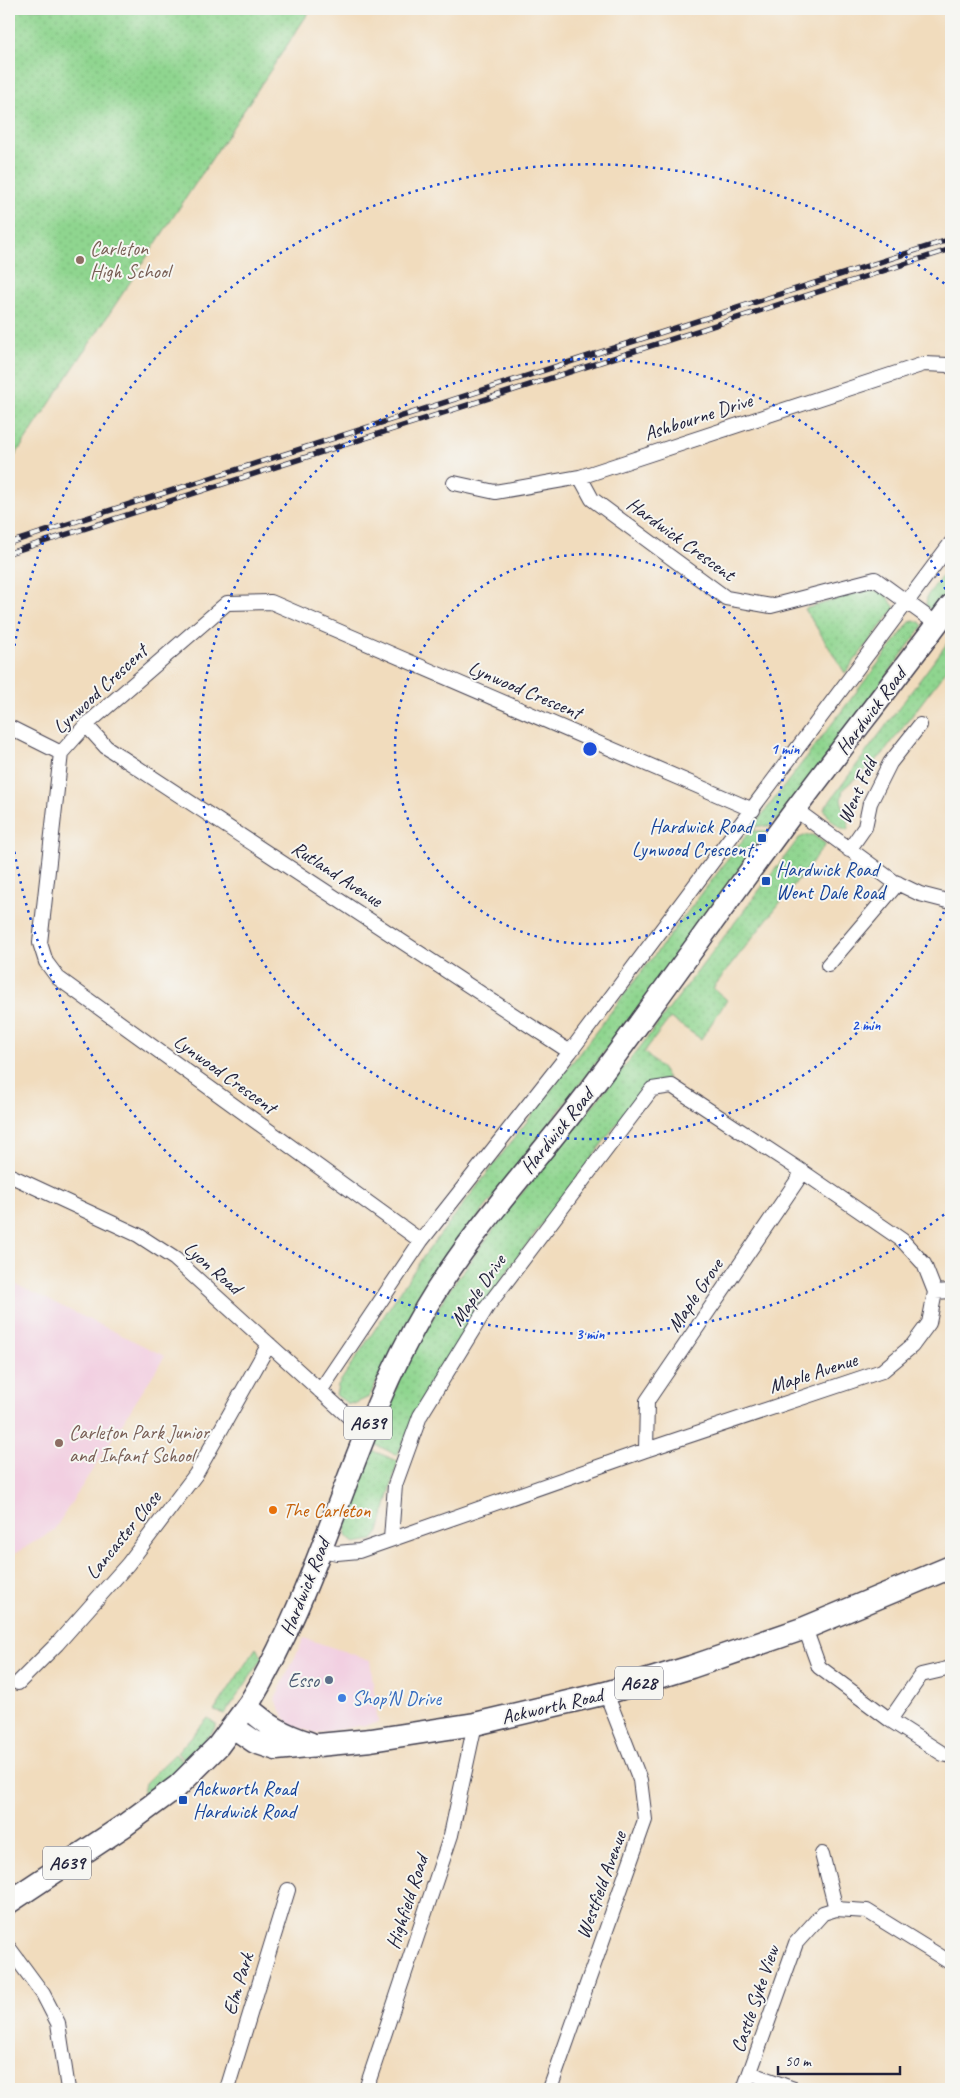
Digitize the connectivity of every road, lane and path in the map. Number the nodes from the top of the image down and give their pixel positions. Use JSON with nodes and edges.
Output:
{"nodes":[{"id":1,"x":951,"y":367,"type":"edge"},
{"id":2,"x":580,"y":477,"type":"junction"},
{"id":3,"x":454,"y":483,"type":"dead end"},
{"id":4,"x":951,"y":543,"type":"edge"},
{"id":5,"x":908,"y":602,"type":"junction"},
{"id":6,"x":951,"y":605,"type":"edge"},
{"id":7,"x":937,"y":624,"type":"junction"},
{"id":8,"x":86,"y":725,"type":"junction"},
{"id":9,"x":920,"y":725,"type":"dead end"},
{"id":10,"x":9,"y":727,"type":"edge"},
{"id":11,"x":61,"y":753,"type":"junction"},
{"id":12,"x":753,"y":810,"type":"junction"},
{"id":13,"x":796,"y":810,"type":"junction"},
{"id":14,"x":850,"y":850,"type":"junction"},
{"id":15,"x":898,"y":883,"type":"junction"},
{"id":16,"x":951,"y":902,"type":"edge"},
{"id":17,"x":828,"y":965,"type":"dead end"},
{"id":18,"x":570,"y":1052,"type":"junction"},
{"id":19,"x":803,"y":1172,"type":"junction"},
{"id":20,"x":9,"y":1175,"type":"edge"},
{"id":21,"x":421,"y":1241,"type":"junction"},
{"id":22,"x":951,"y":1291,"type":"edge"},
{"id":23,"x":935,"y":1292,"type":"junction"},
{"id":24,"x":269,"y":1344,"type":"junction"},
{"id":25,"x":320,"y":1391,"type":"junction"},
{"id":26,"x":368,"y":1426,"type":"junction"},
{"id":27,"x":646,"y":1450,"type":"junction"},
{"id":28,"x":391,"y":1539,"type":"junction"},
{"id":29,"x":321,"y":1550,"type":"junction"},
{"id":30,"x":951,"y":1567,"type":"edge"},
{"id":31,"x":805,"y":1628,"type":"junction"},
{"id":32,"x":951,"y":1668,"type":"edge"},
{"id":33,"x":18,"y":1683,"type":"dead end"},
{"id":34,"x":606,"y":1693,"type":"junction"},
{"id":35,"x":247,"y":1707,"type":"junction"},
{"id":36,"x":890,"y":1720,"type":"junction"},
{"id":37,"x":475,"y":1724,"type":"junction"},
{"id":38,"x":233,"y":1727,"type":"junction"},
{"id":39,"x":312,"y":1744,"type":"junction"},
{"id":40,"x":951,"y":1756,"type":"edge"},
{"id":41,"x":822,"y":1854,"type":"dead end"},
{"id":42,"x":288,"y":1890,"type":"dead end"},
{"id":43,"x":9,"y":1902,"type":"edge"},
{"id":44,"x":836,"y":1909,"type":"junction"},
{"id":45,"x":9,"y":1948,"type":"edge"},
{"id":46,"x":951,"y":1963,"type":"edge"},
{"id":47,"x":750,"y":2073,"type":"junction"},
{"id":48,"x":68,"y":2089,"type":"edge"},
{"id":49,"x":227,"y":2089,"type":"edge"},
{"id":50,"x":366,"y":2089,"type":"edge"},
{"id":51,"x":550,"y":2089,"type":"edge"},
{"id":52,"x":744,"y":2089,"type":"edge"},
{"id":53,"x":794,"y":2089,"type":"edge"}],
"edges":[{"from":1,"to":2,"type":"street","name":"Ashbourne Drive"},
{"from":2,"to":3,"type":"street","name":"Ashbourne Drive"},
{"from":2,"to":5,"type":"street","name":"Hardwick Crescent"},
{"from":4,"to":5,"type":"street","name":"Hardwick Road"},
{"from":5,"to":7,"type":"street","name":"Hardwick Crescent"},
{"from":5,"to":12,"type":"street","name":"Hardwick Road"},
{"from":6,"to":7,"type":"main road","name":"Hardwick Road","number":"A639"},
{"from":7,"to":13,"type":"main road","name":"Hardwick Road","number":"A639"},
{"from":8,"to":11,"type":"street","name":"Lynwood Crescent"},
{"from":8,"to":12,"type":"street","name":"Lynwood Crescent"},
{"from":8,"to":18,"type":"street","name":"Rutland Avenue"},
{"from":9,"to":14,"type":"street","name":"Went Fold"},
{"from":10,"to":11,"type":"street"},
{"from":11,"to":21,"type":"street","name":"Lynwood Crescent"},
{"from":12,"to":18,"type":"street","name":"Hardwick Road"},
{"from":13,"to":14,"type":"street"},
{"from":13,"to":26,"type":"main road","name":"Hardwick Road","number":"A639"},
{"from":14,"to":15,"type":"street"},
{"from":15,"to":16,"type":"street"},
{"from":15,"to":17,"type":"street"},
{"from":18,"to":21,"type":"street","name":"Hardwick Road"},
{"from":19,"to":23,"type":"street"},
{"from":19,"to":27,"type":"street","name":"Maple Grove"},
{"from":19,"to":28,"type":"street","name":"Maple Drive"},
{"from":20,"to":24,"type":"street","name":"Lyon Road"},
{"from":21,"to":25,"type":"street","name":"Hardwick Road"},
{"from":22,"to":23,"type":"street"},
{"from":23,"to":27,"type":"street","name":"Maple Avenue"},
{"from":24,"to":25,"type":"street","name":"Lyon Road"},
{"from":24,"to":33,"type":"street","name":"Lancaster Close"},
{"from":25,"to":26,"type":"street","name":"Lyon Road"},
{"from":26,"to":29,"type":"main road","name":"Hardwick Road","number":"A639"},
{"from":27,"to":28,"type":"street","name":"Maple Avenue"},
{"from":28,"to":29,"type":"street","name":"Maple Avenue"},
{"from":29,"to":35,"type":"main road","name":"Hardwick Road","number":"A639"},
{"from":30,"to":31,"type":"highway","name":"Ackworth Road","number":"A628"},
{"from":31,"to":34,"type":"highway","name":"Ackworth Road","number":"A628"},
{"from":31,"to":36,"type":"street"},
{"from":32,"to":36,"type":"street"},
{"from":34,"to":37,"type":"highway","name":"Ackworth Road","number":"A628"},
{"from":34,"to":51,"type":"street","name":"Westfield Avenue"},
{"from":35,"to":38,"type":"highway","number":"A639"},
{"from":35,"to":39,"type":"highway","name":"Ackworth Road"},
{"from":36,"to":40,"type":"street"},
{"from":37,"to":39,"type":"highway","name":"Ackworth Road","number":"A628"},
{"from":37,"to":50,"type":"street","name":"Highfield Road"},
{"from":38,"to":39,"type":"highway","name":"Ackworth Road"},
{"from":38,"to":43,"type":"highway","number":"A639"},
{"from":41,"to":44,"type":"street"},
{"from":42,"to":49,"type":"street","name":"Elm Park"},
{"from":44,"to":46,"type":"street"},
{"from":44,"to":47,"type":"street","name":"Castle Syke View"},
{"from":45,"to":48,"type":"street"},
{"from":47,"to":52,"type":"street","name":"Castle Syke View"},
{"from":47,"to":53,"type":"street","name":"Castle Syke View"}]}
